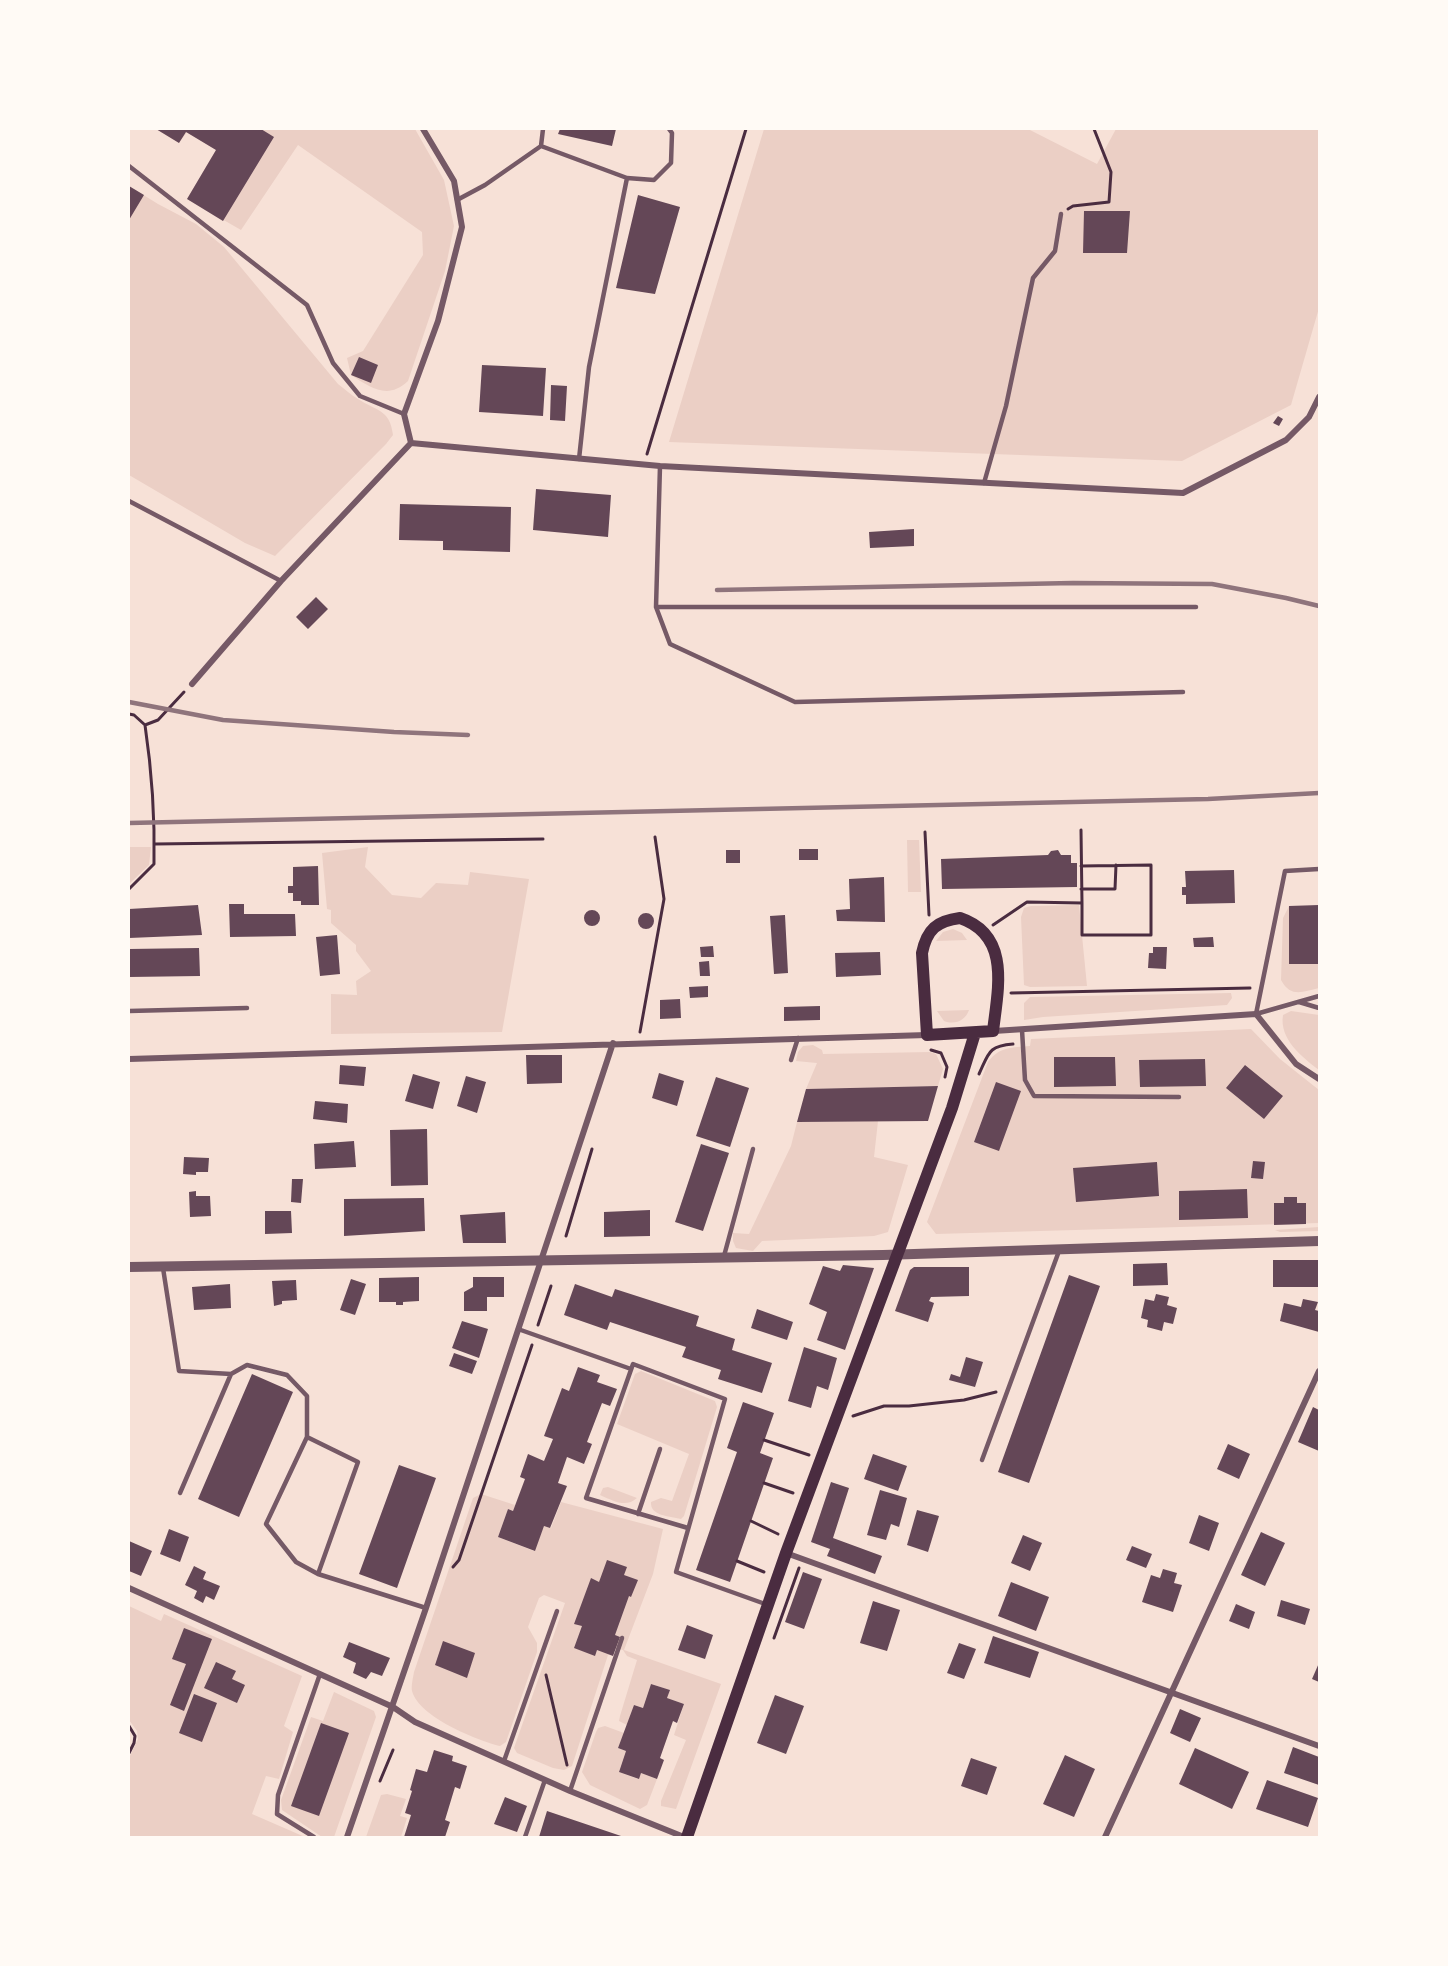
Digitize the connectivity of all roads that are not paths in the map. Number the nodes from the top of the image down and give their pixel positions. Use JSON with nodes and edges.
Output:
{"nodes":[{"id":1,"x":423,"y":129,"type":"edge"},
{"id":2,"x":543,"y":129,"type":"edge"},
{"id":3,"x":669,"y":129,"type":"edge"},
{"id":4,"x":541,"y":146,"type":"junction"},
{"id":5,"x":129,"y":166,"type":"edge"},
{"id":6,"x":627,"y":178,"type":"junction"},
{"id":7,"x":457,"y":200,"type":"junction"},
{"id":8,"x":1061,"y":214,"type":"road end"},
{"id":9,"x":1319,"y":397,"type":"edge"},
{"id":10,"x":404,"y":414,"type":"junction"},
{"id":11,"x":411,"y":443,"type":"junction"},
{"id":12,"x":579,"y":459,"type":"junction"},
{"id":13,"x":660,"y":466,"type":"junction"},
{"id":14,"x":984,"y":483,"type":"junction"},
{"id":15,"x":129,"y":501,"type":"edge"},
{"id":16,"x":281,"y":581,"type":"junction"},
{"id":17,"x":656,"y":607,"type":"junction"},
{"id":18,"x":1196,"y":607,"type":"dead end"},
{"id":19,"x":192,"y":684,"type":"road end"},
{"id":20,"x":1183,"y":692,"type":"dead end"},
{"id":21,"x":1319,"y":869,"type":"edge"},
{"id":22,"x":1319,"y":996,"type":"edge"},
{"id":23,"x":1299,"y":1002,"type":"junction"},
{"id":24,"x":247,"y":1008,"type":"dead end"},
{"id":25,"x":1319,"y":1008,"type":"edge"},
{"id":26,"x":129,"y":1011,"type":"edge"},
{"id":27,"x":1256,"y":1014,"type":"junction"},
{"id":28,"x":1022,"y":1030,"type":"junction"},
{"id":29,"x":993,"y":1031,"type":"junction"},
{"id":30,"x":975,"y":1033,"type":"junction"},
{"id":31,"x":927,"y":1035,"type":"junction"},
{"id":32,"x":798,"y":1038,"type":"junction"},
{"id":33,"x":613,"y":1043,"type":"junction"},
{"id":34,"x":129,"y":1059,"type":"edge"},
{"id":35,"x":791,"y":1060,"type":"dead end"},
{"id":36,"x":1319,"y":1079,"type":"edge"},
{"id":37,"x":1179,"y":1097,"type":"dead end"},
{"id":38,"x":753,"y":1149,"type":"dead end"},
{"id":39,"x":1319,"y":1241,"type":"edge"},
{"id":40,"x":1060,"y":1249,"type":"junction"},
{"id":41,"x":898,"y":1253,"type":"junction"},
{"id":42,"x":724,"y":1258,"type":"junction"},
{"id":43,"x":541,"y":1261,"type":"junction"},
{"id":44,"x":163,"y":1267,"type":"junction"},
{"id":45,"x":129,"y":1268,"type":"edge"},
{"id":46,"x":518,"y":1329,"type":"junction"},
{"id":47,"x":631,"y":1369,"type":"junction"},
{"id":48,"x":1319,"y":1371,"type":"edge"},
{"id":49,"x":231,"y":1374,"type":"junction"},
{"id":50,"x":307,"y":1437,"type":"junction"},
{"id":51,"x":660,"y":1449,"type":"dead end"},
{"id":52,"x":982,"y":1460,"type":"dead end"},
{"id":53,"x":180,"y":1493,"type":"dead end"},
{"id":54,"x":638,"y":1514,"type":"junction"},
{"id":55,"x":688,"y":1528,"type":"junction"},
{"id":56,"x":786,"y":1553,"type":"junction"},
{"id":57,"x":318,"y":1574,"type":"junction"},
{"id":58,"x":129,"y":1588,"type":"edge"},
{"id":59,"x":768,"y":1605,"type":"junction"},
{"id":60,"x":426,"y":1608,"type":"junction"},
{"id":61,"x":557,"y":1611,"type":"dead end"},
{"id":62,"x":622,"y":1638,"type":"dead end"},
{"id":63,"x":320,"y":1674,"type":"junction"},
{"id":64,"x":1172,"y":1693,"type":"junction"},
{"id":65,"x":393,"y":1707,"type":"junction"},
{"id":66,"x":1319,"y":1746,"type":"edge"},
{"id":67,"x":504,"y":1761,"type":"junction"},
{"id":68,"x":545,"y":1780,"type":"junction"},
{"id":69,"x":571,"y":1789,"type":"junction"},
{"id":70,"x":314,"y":1837,"type":"edge"},
{"id":71,"x":347,"y":1837,"type":"edge"},
{"id":72,"x":525,"y":1837,"type":"edge"},
{"id":73,"x":685,"y":1837,"type":"edge"},
{"id":74,"x":1105,"y":1837,"type":"edge"}],
"edges":[{"from":1,"to":7,"type":"street"},
{"from":2,"to":4,"type":"lane"},
{"from":3,"to":6,"type":"lane"},
{"from":4,"to":6,"type":"lane"},
{"from":4,"to":7,"type":"lane"},
{"from":5,"to":10,"type":"lane"},
{"from":6,"to":12,"type":"lane"},
{"from":7,"to":10,"type":"street"},
{"from":8,"to":14,"type":"lane"},
{"from":9,"to":14,"type":"street"},
{"from":10,"to":11,"type":"street"},
{"from":11,"to":12,"type":"street"},
{"from":11,"to":16,"type":"street"},
{"from":12,"to":13,"type":"street"},
{"from":13,"to":14,"type":"street"},
{"from":13,"to":17,"type":"lane"},
{"from":15,"to":16,"type":"lane"},
{"from":16,"to":19,"type":"street"},
{"from":17,"to":18,"type":"lane"},
{"from":17,"to":20,"type":"lane"},
{"from":21,"to":27,"type":"lane"},
{"from":22,"to":23,"type":"lane"},
{"from":23,"to":25,"type":"lane"},
{"from":23,"to":27,"type":"lane"},
{"from":24,"to":26,"type":"lane"},
{"from":27,"to":28,"type":"street"},
{"from":27,"to":36,"type":"street"},
{"from":28,"to":29,"type":"street"},
{"from":28,"to":37,"type":"lane"},
{"from":29,"to":30,"type":"main road"},
{"from":29,"to":31,"type":"main road"},
{"from":30,"to":31,"type":"main road"},
{"from":30,"to":41,"type":"main road"},
{"from":31,"to":32,"type":"street"},
{"from":32,"to":33,"type":"street"},
{"from":32,"to":35,"type":"lane"},
{"from":33,"to":34,"type":"street"},
{"from":33,"to":43,"type":"street"},
{"from":38,"to":42,"type":"lane"},
{"from":39,"to":40,"type":"street"},
{"from":40,"to":41,"type":"street"},
{"from":40,"to":52,"type":"lane"},
{"from":41,"to":42,"type":"street"},
{"from":41,"to":56,"type":"main road"},
{"from":42,"to":43,"type":"street"},
{"from":43,"to":44,"type":"street"},
{"from":43,"to":46,"type":"street"},
{"from":44,"to":45,"type":"street"},
{"from":44,"to":49,"type":"lane"},
{"from":46,"to":47,"type":"lane"},
{"from":46,"to":60,"type":"street"},
{"from":47,"to":54,"type":"lane"},
{"from":47,"to":55,"type":"lane"},
{"from":48,"to":64,"type":"street"},
{"from":49,"to":50,"type":"lane"},
{"from":49,"to":53,"type":"lane"},
{"from":50,"to":57,"type":"lane"},
{"from":50,"to":57,"type":"lane"},
{"from":51,"to":54,"type":"lane"},
{"from":54,"to":55,"type":"lane"},
{"from":55,"to":59,"type":"lane"},
{"from":56,"to":59,"type":"main road"},
{"from":56,"to":64,"type":"street"},
{"from":57,"to":60,"type":"lane"},
{"from":58,"to":63,"type":"street"},
{"from":59,"to":73,"type":"main road"},
{"from":60,"to":65,"type":"street"},
{"from":61,"to":67,"type":"lane"},
{"from":62,"to":69,"type":"lane"},
{"from":63,"to":65,"type":"street"},
{"from":63,"to":70,"type":"lane"},
{"from":64,"to":66,"type":"street"},
{"from":64,"to":74,"type":"street"},
{"from":65,"to":67,"type":"street"},
{"from":65,"to":71,"type":"street"},
{"from":67,"to":68,"type":"street"},
{"from":68,"to":69,"type":"street"},
{"from":68,"to":72,"type":"lane"},
{"from":69,"to":73,"type":"street"}]}
